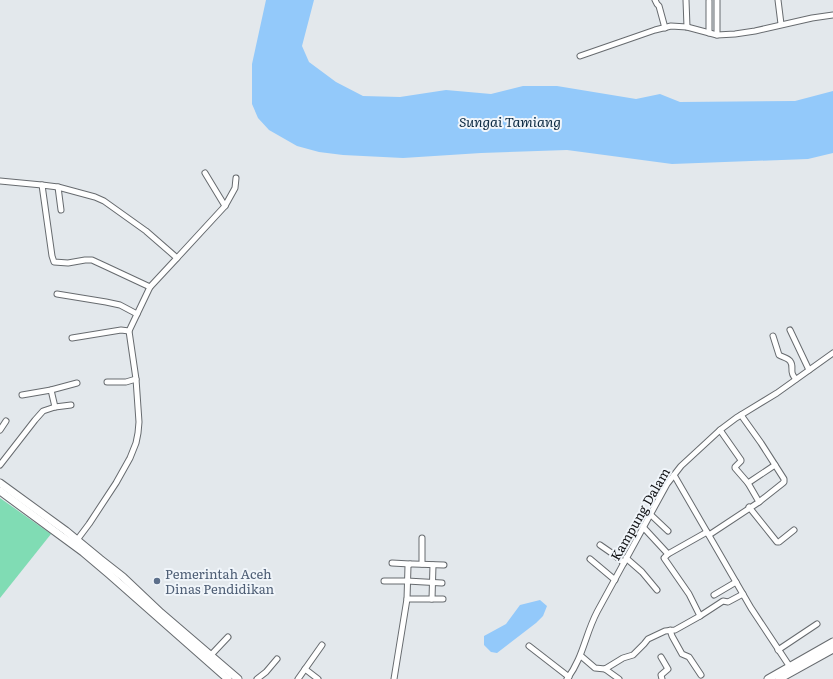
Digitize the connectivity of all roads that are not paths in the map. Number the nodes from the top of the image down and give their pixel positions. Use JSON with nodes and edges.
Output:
{"nodes":[{"id":1,"x":655,"y":0,"type":"edge"},
{"id":2,"x":686,"y":0,"type":"edge"},
{"id":3,"x":717,"y":0,"type":"edge"},
{"id":4,"x":778,"y":0,"type":"edge"},
{"id":5,"x":709,"y":1,"type":"dead end"},
{"id":6,"x":833,"y":15,"type":"edge"},
{"id":7,"x":781,"y":24,"type":"junction"},
{"id":8,"x":687,"y":27,"type":"junction"},
{"id":9,"x":664,"y":28,"type":"junction"},
{"id":10,"x":709,"y":33,"type":"junction"},
{"id":11,"x":717,"y":35,"type":"junction"},
{"id":12,"x":580,"y":56,"type":"dead end"},
{"id":13,"x":205,"y":173,"type":"dead end"},
{"id":14,"x":236,"y":178,"type":"dead end"},
{"id":15,"x":1,"y":183,"type":"edge"},
{"id":16,"x":42,"y":185,"type":"junction"},
{"id":17,"x":58,"y":187,"type":"junction"},
{"id":18,"x":225,"y":206,"type":"junction"},
{"id":19,"x":61,"y":210,"type":"dead end"},
{"id":20,"x":176,"y":258,"type":"junction"},
{"id":21,"x":150,"y":287,"type":"junction"},
{"id":22,"x":57,"y":294,"type":"dead end"},
{"id":23,"x":137,"y":314,"type":"junction"},
{"id":24,"x":790,"y":330,"type":"dead end"},
{"id":25,"x":129,"y":331,"type":"junction"},
{"id":26,"x":773,"y":336,"type":"dead end"},
{"id":27,"x":72,"y":338,"type":"dead end"},
{"id":28,"x":833,"y":353,"type":"edge"},
{"id":29,"x":808,"y":370,"type":"junction"},
{"id":30,"x":136,"y":379,"type":"junction"},
{"id":31,"x":796,"y":379,"type":"junction"},
{"id":32,"x":107,"y":382,"type":"dead end"},
{"id":33,"x":77,"y":383,"type":"dead end"},
{"id":34,"x":51,"y":390,"type":"junction"},
{"id":35,"x":22,"y":395,"type":"dead end"},
{"id":36,"x":71,"y":405,"type":"dead end"},
{"id":37,"x":55,"y":407,"type":"junction"},
{"id":38,"x":741,"y":415,"type":"junction"},
{"id":39,"x":6,"y":421,"type":"dead end"},
{"id":40,"x":0,"y":430,"type":"edge"},
{"id":41,"x":720,"y":430,"type":"junction"},
{"id":42,"x":0,"y":465,"type":"edge"},
{"id":43,"x":775,"y":465,"type":"junction"},
{"id":44,"x":674,"y":474,"type":"junction"},
{"id":45,"x":0,"y":483,"type":"edge"},
{"id":46,"x":748,"y":483,"type":"junction"},
{"id":47,"x":0,"y":491,"type":"edge"},
{"id":48,"x":758,"y":502,"type":"junction"},
{"id":49,"x":750,"y":507,"type":"junction"},
{"id":50,"x":650,"y":514,"type":"junction"},
{"id":51,"x":643,"y":527,"type":"junction"},
{"id":52,"x":794,"y":530,"type":"dead end"},
{"id":53,"x":668,"y":532,"type":"dead end"},
{"id":54,"x":708,"y":534,"type":"junction"},
{"id":55,"x":422,"y":538,"type":"dead end"},
{"id":56,"x":77,"y":540,"type":"junction"},
{"id":57,"x":600,"y":545,"type":"dead end"},
{"id":58,"x":668,"y":554,"type":"junction"},
{"id":59,"x":626,"y":558,"type":"junction"},
{"id":60,"x":590,"y":559,"type":"dead end"},
{"id":61,"x":392,"y":563,"type":"dead end"},
{"id":62,"x":624,"y":563,"type":"junction"},
{"id":63,"x":410,"y":564,"type":"junction"},
{"id":64,"x":422,"y":564,"type":"junction"},
{"id":65,"x":433,"y":564,"type":"junction"},
{"id":66,"x":444,"y":565,"type":"dead end"},
{"id":67,"x":615,"y":580,"type":"junction"},
{"id":68,"x":384,"y":581,"type":"dead end"},
{"id":69,"x":407,"y":581,"type":"junction"},
{"id":70,"x":432,"y":582,"type":"junction"},
{"id":71,"x":736,"y":582,"type":"junction"},
{"id":72,"x":442,"y":583,"type":"dead end"},
{"id":73,"x":657,"y":590,"type":"dead end"},
{"id":74,"x":743,"y":594,"type":"junction"},
{"id":75,"x":714,"y":595,"type":"dead end"},
{"id":76,"x":407,"y":599,"type":"junction"},
{"id":77,"x":432,"y":599,"type":"junction"},
{"id":78,"x":443,"y":599,"type":"dead end"},
{"id":79,"x":159,"y":615,"type":"junction"},
{"id":80,"x":700,"y":616,"type":"junction"},
{"id":81,"x":817,"y":624,"type":"dead end"},
{"id":82,"x":670,"y":630,"type":"junction"},
{"id":83,"x":228,"y":637,"type":"dead end"},
{"id":84,"x":322,"y":645,"type":"dead end"},
{"id":85,"x":833,"y":645,"type":"edge"},
{"id":86,"x":529,"y":646,"type":"dead end"},
{"id":87,"x":778,"y":650,"type":"junction"},
{"id":88,"x":211,"y":655,"type":"junction"},
{"id":89,"x":581,"y":656,"type":"junction"},
{"id":90,"x":661,"y":657,"type":"dead end"},
{"id":91,"x":277,"y":659,"type":"dead end"},
{"id":92,"x":790,"y":667,"type":"junction"},
{"id":93,"x":305,"y":669,"type":"junction"},
{"id":94,"x":605,"y":669,"type":"junction"},
{"id":95,"x":226,"y":675,"type":"edge"},
{"id":96,"x":701,"y":675,"type":"dead end"},
{"id":97,"x":568,"y":678,"type":"edge"},
{"id":98,"x":238,"y":679,"type":"edge"},
{"id":99,"x":257,"y":679,"type":"edge"},
{"id":100,"x":298,"y":679,"type":"edge"},
{"id":101,"x":318,"y":679,"type":"edge"},
{"id":102,"x":394,"y":679,"type":"edge"},
{"id":103,"x":619,"y":679,"type":"edge"},
{"id":104,"x":662,"y":679,"type":"edge"},
{"id":105,"x":768,"y":679,"type":"edge"},
{"id":106,"x":779,"y":679,"type":"edge"}],
"edges":[{"from":1,"to":9,"type":"street"},
{"from":2,"to":8,"type":"street"},
{"from":3,"to":11,"type":"street"},
{"from":4,"to":7,"type":"street"},
{"from":5,"to":10,"type":"street"},
{"from":6,"to":7,"type":"street"},
{"from":7,"to":11,"type":"street"},
{"from":8,"to":9,"type":"street"},
{"from":8,"to":10,"type":"street"},
{"from":9,"to":12,"type":"street"},
{"from":10,"to":11,"type":"street"},
{"from":13,"to":18,"type":"street"},
{"from":14,"to":18,"type":"street"},
{"from":15,"to":16,"type":"street"},
{"from":16,"to":17,"type":"street"},
{"from":16,"to":21,"type":"street"},
{"from":17,"to":19,"type":"street"},
{"from":17,"to":20,"type":"street"},
{"from":18,"to":20,"type":"street"},
{"from":20,"to":21,"type":"street"},
{"from":21,"to":23,"type":"street"},
{"from":22,"to":23,"type":"street"},
{"from":23,"to":25,"type":"street"},
{"from":24,"to":29,"type":"street"},
{"from":25,"to":27,"type":"street"},
{"from":25,"to":30,"type":"street"},
{"from":26,"to":31,"type":"street"},
{"from":28,"to":29,"type":"street","name":"Kampung Dalam"},
{"from":29,"to":31,"type":"street","name":"Kampung Dalam"},
{"from":30,"to":32,"type":"street"},
{"from":30,"to":56,"type":"street"},
{"from":31,"to":38,"type":"street","name":"Kampung Dalam"},
{"from":33,"to":34,"type":"street"},
{"from":34,"to":35,"type":"street"},
{"from":34,"to":37,"type":"street"},
{"from":36,"to":37,"type":"street"},
{"from":37,"to":42,"type":"street"},
{"from":38,"to":41,"type":"street","name":"Kampung Dalam"},
{"from":38,"to":43,"type":"street"},
{"from":39,"to":40,"type":"street"},
{"from":41,"to":44,"type":"street","name":"Kampung Dalam"},
{"from":41,"to":46,"type":"street"},
{"from":43,"to":46,"type":"street"},
{"from":43,"to":48,"type":"street"},
{"from":44,"to":50,"type":"street","name":"Kampung Dalam"},
{"from":44,"to":54,"type":"street"},
{"from":45,"to":56,"type":"highway"},
{"from":46,"to":48,"type":"street"},
{"from":47,"to":79,"type":"highway"},
{"from":48,"to":49,"type":"street"},
{"from":49,"to":52,"type":"street"},
{"from":49,"to":54,"type":"street"},
{"from":50,"to":51,"type":"street","name":"Kampung Dalam"},
{"from":50,"to":53,"type":"street"},
{"from":51,"to":58,"type":"street"},
{"from":51,"to":59,"type":"street","name":"Kampung Dalam"},
{"from":54,"to":58,"type":"street"},
{"from":54,"to":71,"type":"street"},
{"from":55,"to":64,"type":"street"},
{"from":56,"to":79,"type":"highway"},
{"from":57,"to":62,"type":"street"},
{"from":58,"to":80,"type":"street"},
{"from":59,"to":62,"type":"street","name":"Kampung Dalam"},
{"from":59,"to":73,"type":"street"},
{"from":60,"to":67,"type":"street"},
{"from":61,"to":63,"type":"street"},
{"from":62,"to":67,"type":"street","name":"Kampung Dalam"},
{"from":63,"to":64,"type":"street"},
{"from":63,"to":69,"type":"street"},
{"from":64,"to":65,"type":"street"},
{"from":65,"to":66,"type":"street"},
{"from":65,"to":70,"type":"street"},
{"from":67,"to":89,"type":"street","name":"Kampung Dalam"},
{"from":68,"to":69,"type":"street"},
{"from":69,"to":70,"type":"street"},
{"from":69,"to":76,"type":"street"},
{"from":70,"to":72,"type":"street"},
{"from":70,"to":77,"type":"street"},
{"from":71,"to":74,"type":"street"},
{"from":71,"to":75,"type":"street"},
{"from":74,"to":80,"type":"street"},
{"from":74,"to":87,"type":"street"},
{"from":76,"to":77,"type":"street"},
{"from":76,"to":102,"type":"street"},
{"from":77,"to":78,"type":"street"},
{"from":79,"to":88,"type":"highway"},
{"from":79,"to":95,"type":"highway"},
{"from":80,"to":82,"type":"street"},
{"from":81,"to":87,"type":"street"},
{"from":82,"to":94,"type":"street"},
{"from":82,"to":96,"type":"street"},
{"from":83,"to":88,"type":"street"},
{"from":84,"to":93,"type":"street"},
{"from":85,"to":92,"type":"highway"},
{"from":85,"to":106,"type":"highway"},
{"from":86,"to":97,"type":"street"},
{"from":87,"to":92,"type":"street"},
{"from":88,"to":95,"type":"highway"},
{"from":89,"to":94,"type":"street"},
{"from":89,"to":97,"type":"street","name":"Kampung Dalam"},
{"from":90,"to":104,"type":"street"},
{"from":91,"to":99,"type":"street"},
{"from":92,"to":105,"type":"highway"},
{"from":93,"to":100,"type":"street"},
{"from":93,"to":101,"type":"street"},
{"from":94,"to":103,"type":"street"},
{"from":95,"to":98,"type":"highway"}]}
